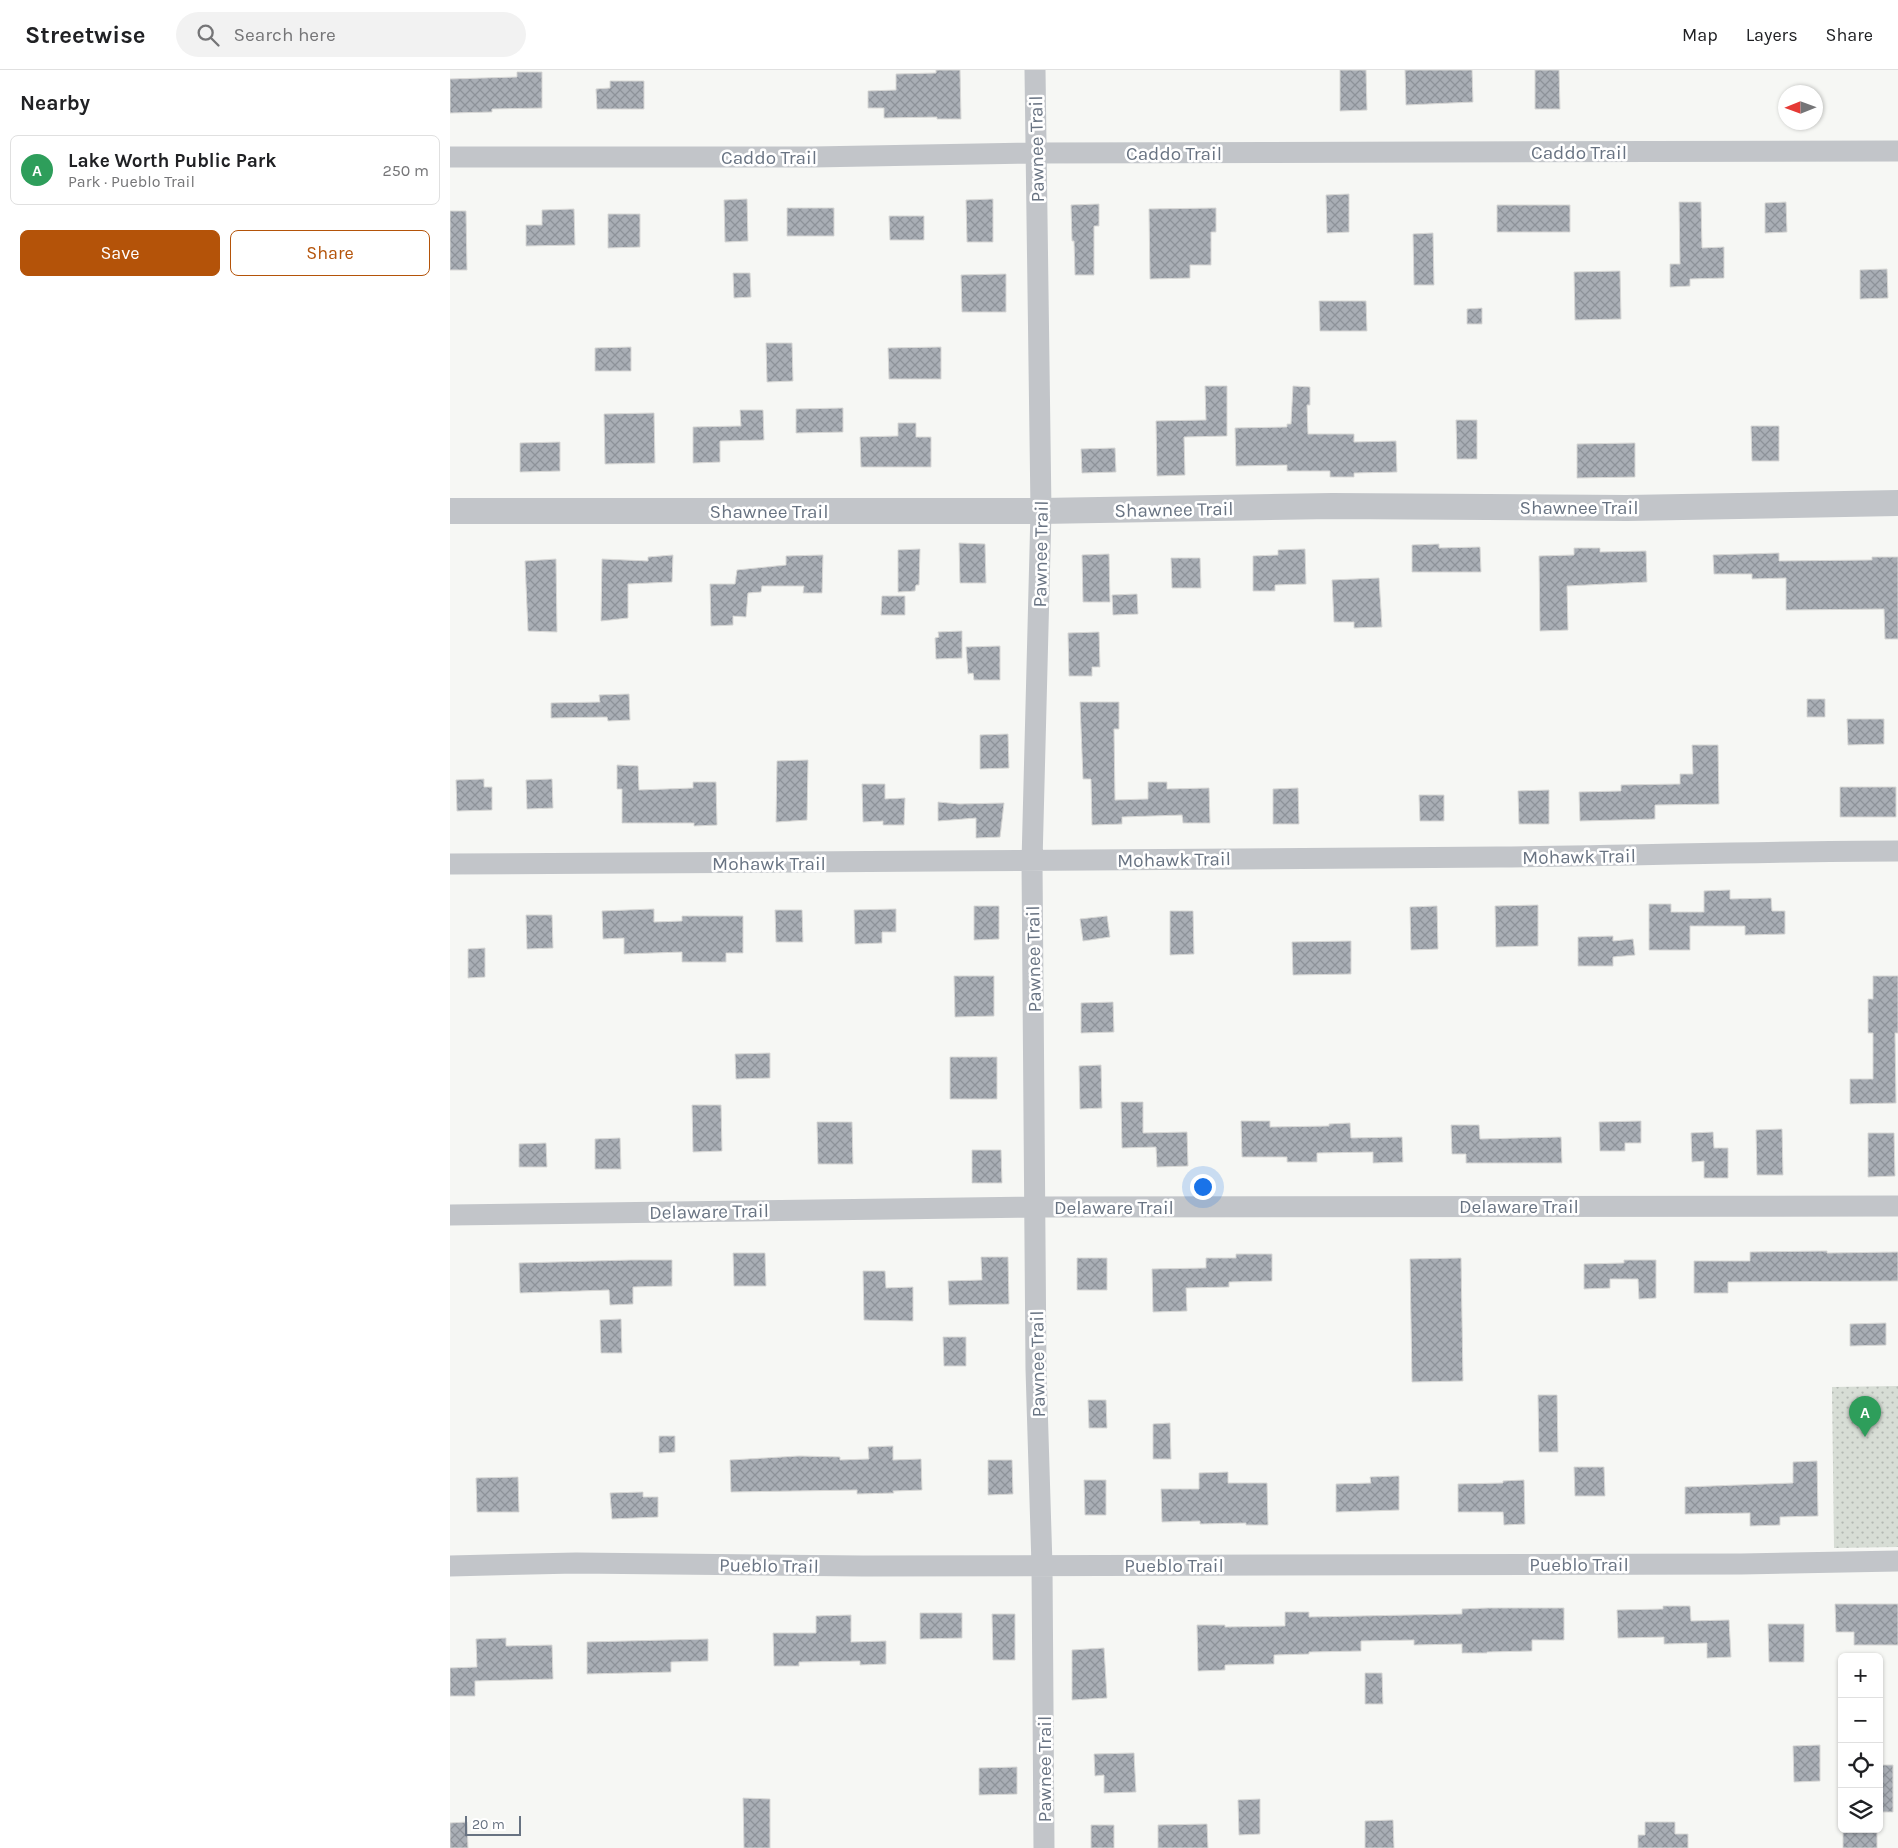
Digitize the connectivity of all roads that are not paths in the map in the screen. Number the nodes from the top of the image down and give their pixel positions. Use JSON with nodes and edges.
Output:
{"nodes":[{"id":1,"x":1035,"y":70,"type":"edge"},
{"id":2,"x":1898,"y":151,"type":"edge"},
{"id":3,"x":1036,"y":153,"type":"junction"},
{"id":4,"x":450,"y":157,"type":"edge"},
{"id":5,"x":1898,"y":503,"type":"edge"},
{"id":6,"x":450,"y":511,"type":"edge"},
{"id":7,"x":1041,"y":511,"type":"junction"},
{"id":8,"x":1898,"y":852,"type":"edge"},
{"id":9,"x":1032,"y":862,"type":"junction"},
{"id":10,"x":450,"y":864,"type":"edge"},
{"id":11,"x":1898,"y":1206,"type":"edge"},
{"id":12,"x":1036,"y":1207,"type":"junction"},
{"id":13,"x":450,"y":1215,"type":"edge"},
{"id":14,"x":1898,"y":1561,"type":"edge"},
{"id":15,"x":450,"y":1566,"type":"edge"},
{"id":16,"x":1042,"y":1566,"type":"junction"},
{"id":17,"x":1044,"y":1848,"type":"edge"}],
"edges":[{"from":1,"to":3,"type":"street","name":"Pawnee Trail"},
{"from":2,"to":3,"type":"street","name":"Caddo Trail"},
{"from":3,"to":4,"type":"street","name":"Caddo Trail"},
{"from":3,"to":7,"type":"street","name":"Pawnee Trail"},
{"from":5,"to":7,"type":"street","name":"Shawnee Trail"},
{"from":6,"to":7,"type":"street","name":"Shawnee Trail"},
{"from":7,"to":9,"type":"street","name":"Pawnee Trail"},
{"from":8,"to":9,"type":"street","name":"Mohawk Trail"},
{"from":9,"to":10,"type":"street","name":"Mohawk Trail"},
{"from":9,"to":12,"type":"street","name":"Pawnee Trail"},
{"from":11,"to":12,"type":"street","name":"Delaware Trail"},
{"from":12,"to":13,"type":"street","name":"Delaware Trail"},
{"from":12,"to":16,"type":"street","name":"Pawnee Trail"},
{"from":14,"to":16,"type":"street","name":"Pueblo Trail"},
{"from":15,"to":16,"type":"street","name":"Pueblo Trail"},
{"from":16,"to":17,"type":"street","name":"Pawnee Trail"}]}
